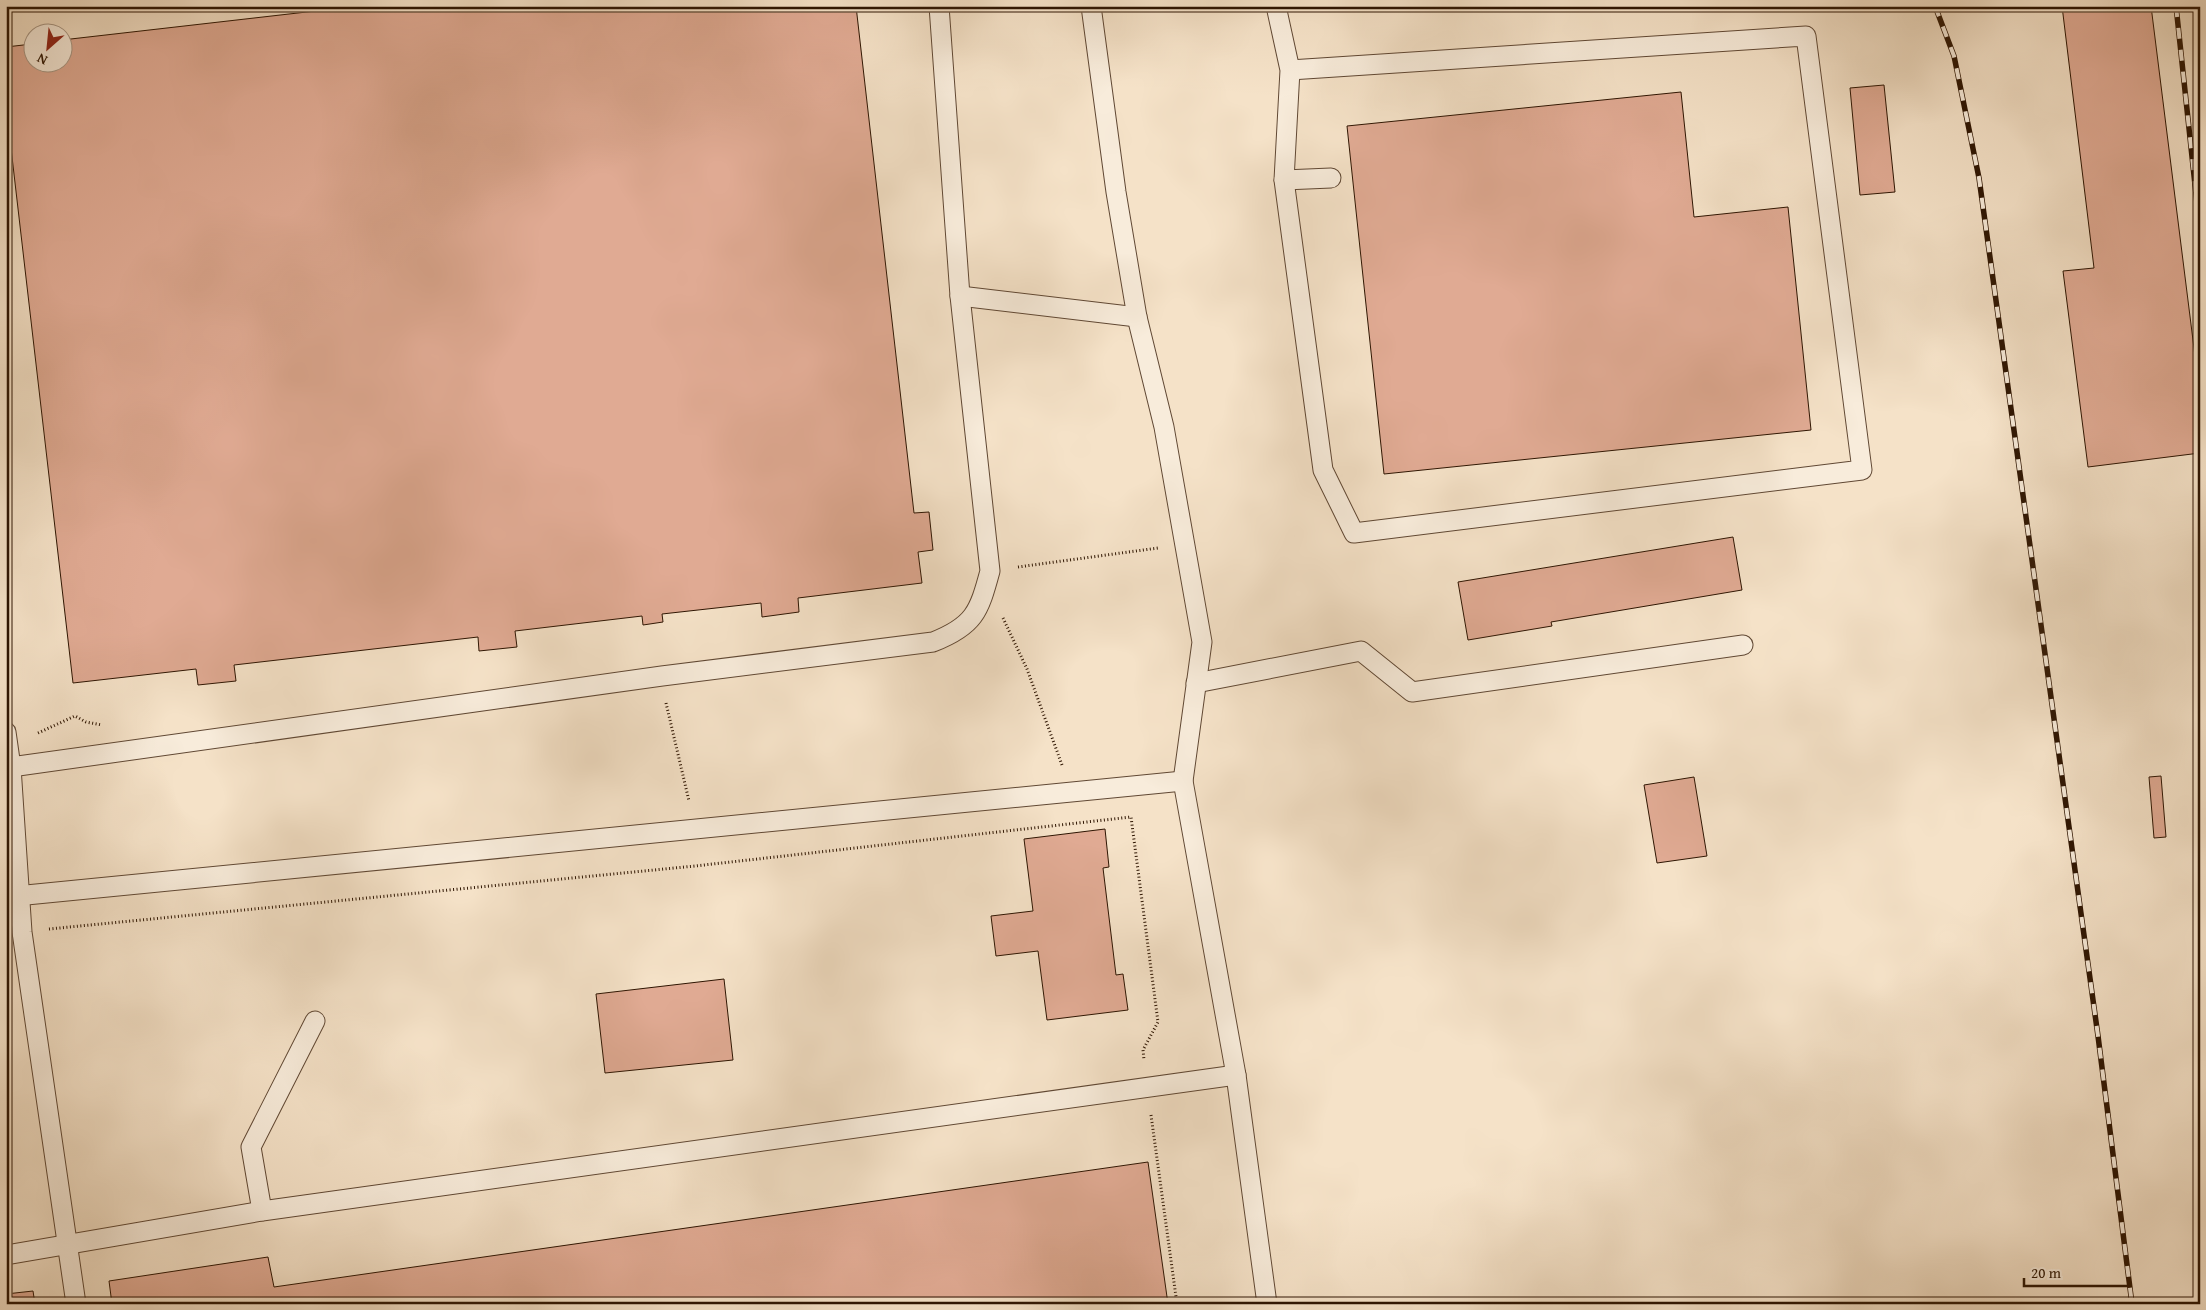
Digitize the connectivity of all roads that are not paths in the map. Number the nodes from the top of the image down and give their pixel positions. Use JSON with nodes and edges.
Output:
{"nodes":[{"id":1,"x":939,"y":6,"type":"edge"},
{"id":2,"x":1091,"y":6,"type":"edge"},
{"id":3,"x":1276,"y":6,"type":"edge"},
{"id":4,"x":1290,"y":70,"type":"junction"},
{"id":5,"x":1331,"y":178,"type":"dead end"},
{"id":6,"x":1284,"y":180,"type":"junction"},
{"id":7,"x":960,"y":296,"type":"junction"},
{"id":8,"x":1137,"y":317,"type":"junction"},
{"id":9,"x":1743,"y":646,"type":"dead end"},
{"id":10,"x":1196,"y":683,"type":"junction"},
{"id":11,"x":6,"y":732,"type":"edge"},
{"id":12,"x":12,"y":767,"type":"junction"},
{"id":13,"x":1183,"y":781,"type":"junction"},
{"id":14,"x":13,"y":896,"type":"edge"},
{"id":15,"x":315,"y":1021,"type":"dead end"},
{"id":16,"x":1236,"y":1075,"type":"junction"},
{"id":17,"x":262,"y":1211,"type":"junction"},
{"id":18,"x":66,"y":1243,"type":"junction"},
{"id":19,"x":6,"y":1255,"type":"edge"},
{"id":20,"x":76,"y":1304,"type":"edge"},
{"id":21,"x":1267,"y":1304,"type":"edge"}],
"edges":[{"from":1,"to":7,"type":"lane"},
{"from":2,"to":8,"type":"lane"},
{"from":3,"to":4,"type":"lane"},
{"from":4,"to":6,"type":"lane"},
{"from":4,"to":6,"type":"lane"},
{"from":5,"to":6,"type":"lane"},
{"from":7,"to":8,"type":"lane"},
{"from":7,"to":12,"type":"lane"},
{"from":8,"to":10,"type":"lane"},
{"from":9,"to":10,"type":"lane"},
{"from":10,"to":13,"type":"lane"},
{"from":11,"to":12,"type":"lane"},
{"from":12,"to":14,"type":"lane"},
{"from":13,"to":14,"type":"lane"},
{"from":13,"to":16,"type":"lane"},
{"from":14,"to":18,"type":"lane"},
{"from":15,"to":17,"type":"lane"},
{"from":16,"to":17,"type":"lane"},
{"from":16,"to":21,"type":"lane"},
{"from":17,"to":18,"type":"lane"},
{"from":18,"to":19,"type":"lane"},
{"from":18,"to":20,"type":"lane"}]}
